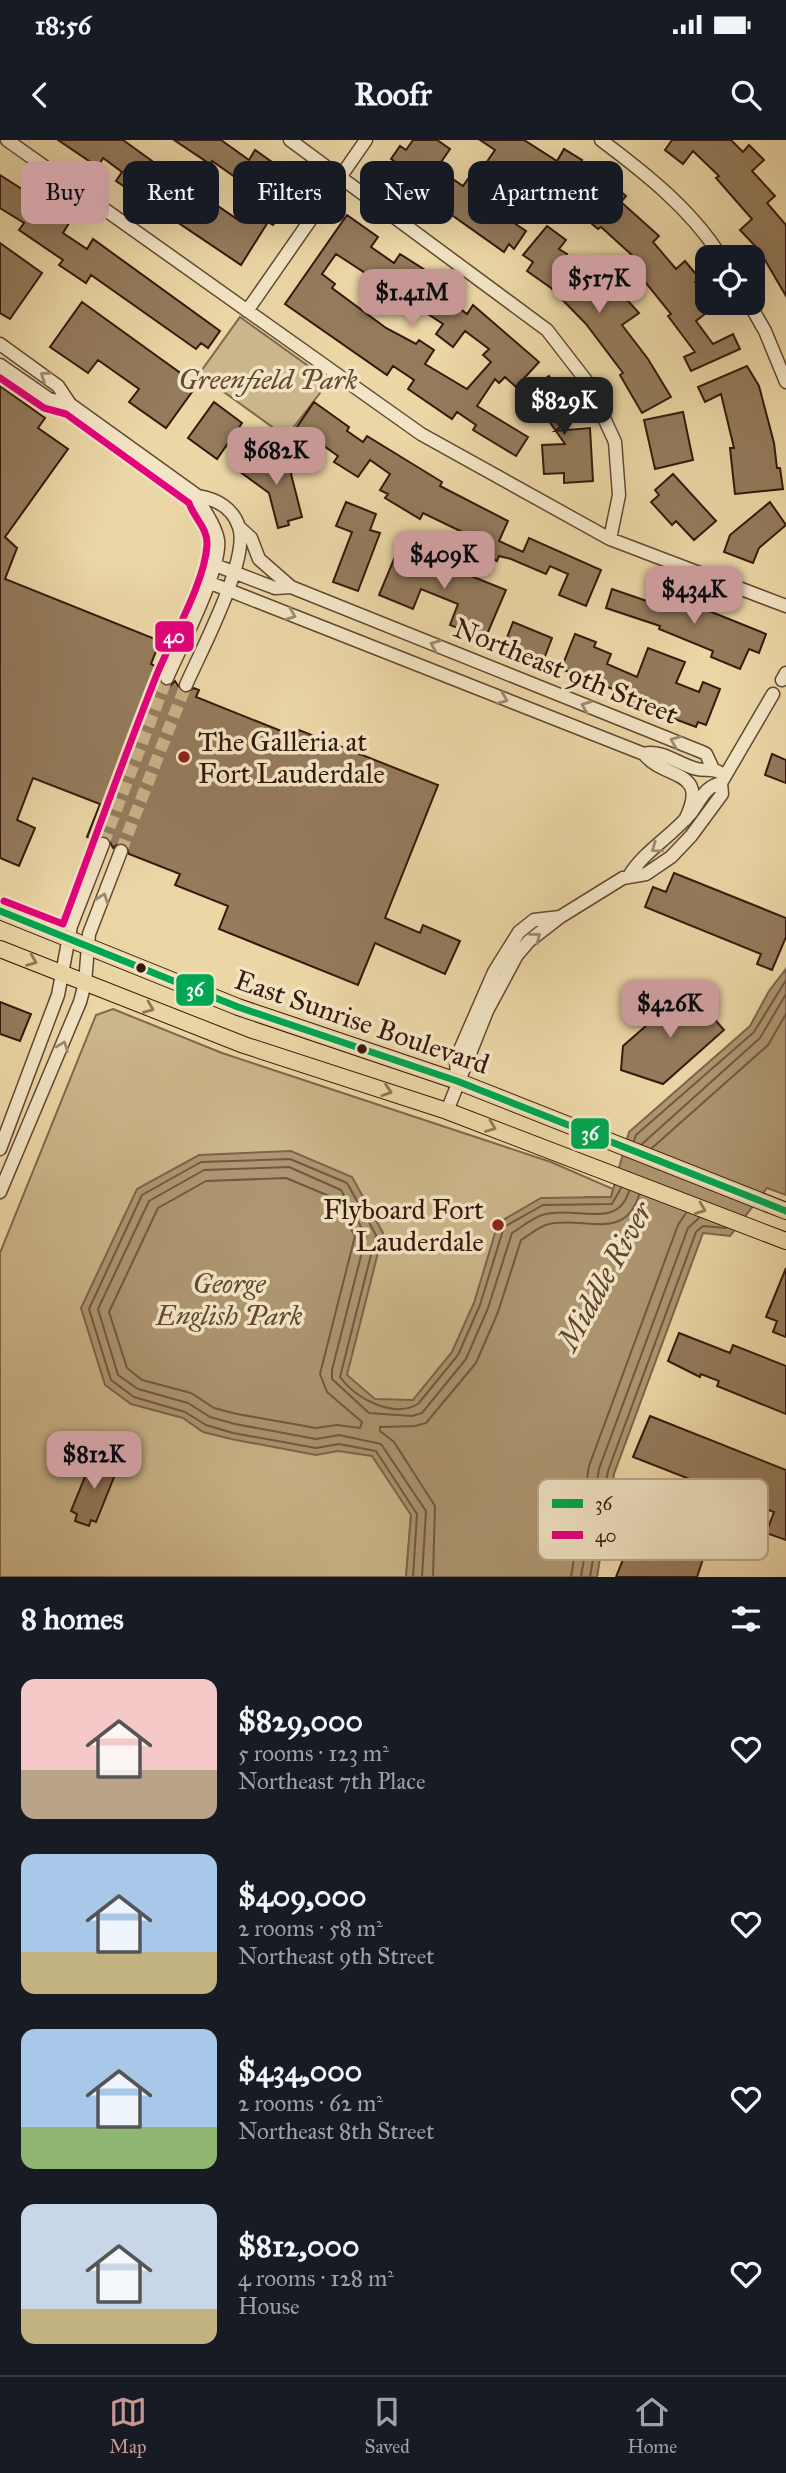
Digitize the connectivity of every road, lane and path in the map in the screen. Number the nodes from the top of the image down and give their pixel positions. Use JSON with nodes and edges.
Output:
{"nodes":[{"id":1,"x":7,"y":140,"type":"edge"},
{"id":2,"x":290,"y":140,"type":"edge"},
{"id":3,"x":366,"y":140,"type":"edge"},
{"id":4,"x":601,"y":140,"type":"edge"},
{"id":5,"x":318,"y":161,"type":"edge"},
{"id":6,"x":346,"y":167,"type":"edge"},
{"id":7,"x":346,"y":182,"type":"edge"},
{"id":8,"x":307,"y":224,"type":"edge"},
{"id":9,"x":714,"y":245,"type":"edge"},
{"id":10,"x":247,"y":311,"type":"junction"},
{"id":11,"x":756,"y":315,"type":"edge"},
{"id":12,"x":0,"y":344,"type":"edge"},
{"id":13,"x":0,"y":365,"type":"edge"},
{"id":14,"x":786,"y":382,"type":"edge"},
{"id":15,"x":70,"y":404,"type":"junction"},
{"id":16,"x":198,"y":496,"type":"junction"},
{"id":17,"x":239,"y":527,"type":"junction"},
{"id":18,"x":610,"y":539,"type":"junction"},
{"id":19,"x":215,"y":565,"type":"junction"},
{"id":20,"x":235,"y":573,"type":"junction"},
{"id":21,"x":208,"y":582,"type":"junction"},
{"id":22,"x":291,"y":587,"type":"junction"},
{"id":23,"x":228,"y":590,"type":"junction"},
{"id":24,"x":786,"y":606,"type":"edge"},
{"id":25,"x":167,"y":678,"type":"tunnel mouth"},
{"id":26,"x":186,"y":685,"type":"tunnel mouth"},
{"id":27,"x":773,"y":694,"type":"dead end"},
{"id":28,"x":643,"y":754,"type":"junction"},
{"id":29,"x":713,"y":769,"type":"junction"},
{"id":30,"x":723,"y":779,"type":"junction"},
{"id":31,"x":685,"y":820,"type":"junction"},
{"id":32,"x":103,"y":844,"type":"tunnel mouth"},
{"id":33,"x":121,"y":851,"type":"tunnel mouth"},
{"id":34,"x":629,"y":876,"type":"junction"},
{"id":35,"x":0,"y":911,"type":"edge"},
{"id":36,"x":69,"y":938,"type":"junction"},
{"id":37,"x":88,"y":946,"type":"junction"},
{"id":38,"x":0,"y":949,"type":"edge"},
{"id":39,"x":64,"y":974,"type":"junction"},
{"id":40,"x":85,"y":982,"type":"junction"},
{"id":41,"x":457,"y":1081,"type":"junction"},
{"id":42,"x":447,"y":1111,"type":"junction"},
{"id":43,"x":0,"y":1149,"type":"edge"},
{"id":44,"x":0,"y":1192,"type":"edge"},
{"id":45,"x":786,"y":1211,"type":"edge"},
{"id":46,"x":786,"y":1241,"type":"edge"}],
"edges":[{"from":1,"to":10,"type":"street"},
{"from":2,"to":5,"type":"street"},
{"from":3,"to":6,"type":"street"},
{"from":4,"to":9,"type":"street"},
{"from":7,"to":18,"type":"street"},
{"from":8,"to":10,"type":"street"},
{"from":10,"to":18,"type":"street"},
{"from":11,"to":14,"type":"street"},
{"from":15,"to":12,"type":"street","one_way":true},
{"from":13,"to":15,"type":"street"},
{"from":15,"to":16,"type":"street"},
{"from":16,"to":17,"type":"street"},
{"from":16,"to":19,"type":"street"},
{"from":17,"to":20,"type":"street"},
{"from":17,"to":22,"type":"street"},
{"from":18,"to":24,"type":"street"},
{"from":19,"to":20,"type":"street","name":"Northeast 9th Street"},
{"from":19,"to":21,"type":"street"},
{"from":20,"to":22,"type":"street","name":"Northeast 9th Street"},
{"from":20,"to":23,"type":"street"},
{"from":21,"to":23,"type":"street","name":"Northeast 9th Street"},
{"from":21,"to":25,"type":"street"},
{"from":29,"to":22,"type":"street","name":"Northeast 9th Street","one_way":true},
{"from":23,"to":26,"type":"street"},
{"from":23,"to":28,"type":"street","name":"Northeast 9th Street","one_way":true},
{"from":27,"to":30,"type":"street"},
{"from":28,"to":29,"type":"street","name":"Northeast 9th Street"},
{"from":28,"to":31,"type":"street","name":"Northeast 9th Street"},
{"from":29,"to":30,"type":"street","name":"Northeast 9th Street"},
{"from":30,"to":31,"type":"street"},
{"from":30,"to":34,"type":"street"},
{"from":31,"to":34,"type":"street","one_way":true},
{"from":32,"to":36,"type":"street"},
{"from":37,"to":33,"type":"street","one_way":true},
{"from":34,"to":41,"type":"street"},
{"from":35,"to":36,"type":"main road","name":"East Sunrise Boulevard"},
{"from":36,"to":37,"type":"main road","name":"East Sunrise Boulevard"},
{"from":36,"to":39,"type":"street"},
{"from":37,"to":40,"type":"street"},
{"from":37,"to":41,"type":"main road","name":"East Sunrise Boulevard"},
{"from":38,"to":39,"type":"main road","name":"East Sunrise Boulevard","one_way":true},
{"from":39,"to":40,"type":"main road","name":"East Sunrise Boulevard"},
{"from":39,"to":43,"type":"street"},
{"from":40,"to":42,"type":"main road","name":"East Sunrise Boulevard","one_way":true},
{"from":44,"to":40,"type":"street","one_way":true},
{"from":41,"to":42,"type":"street"},
{"from":41,"to":45,"type":"main road","name":"East Sunrise Boulevard"},
{"from":42,"to":46,"type":"main road","name":"East Sunrise Boulevard","one_way":true}]}
